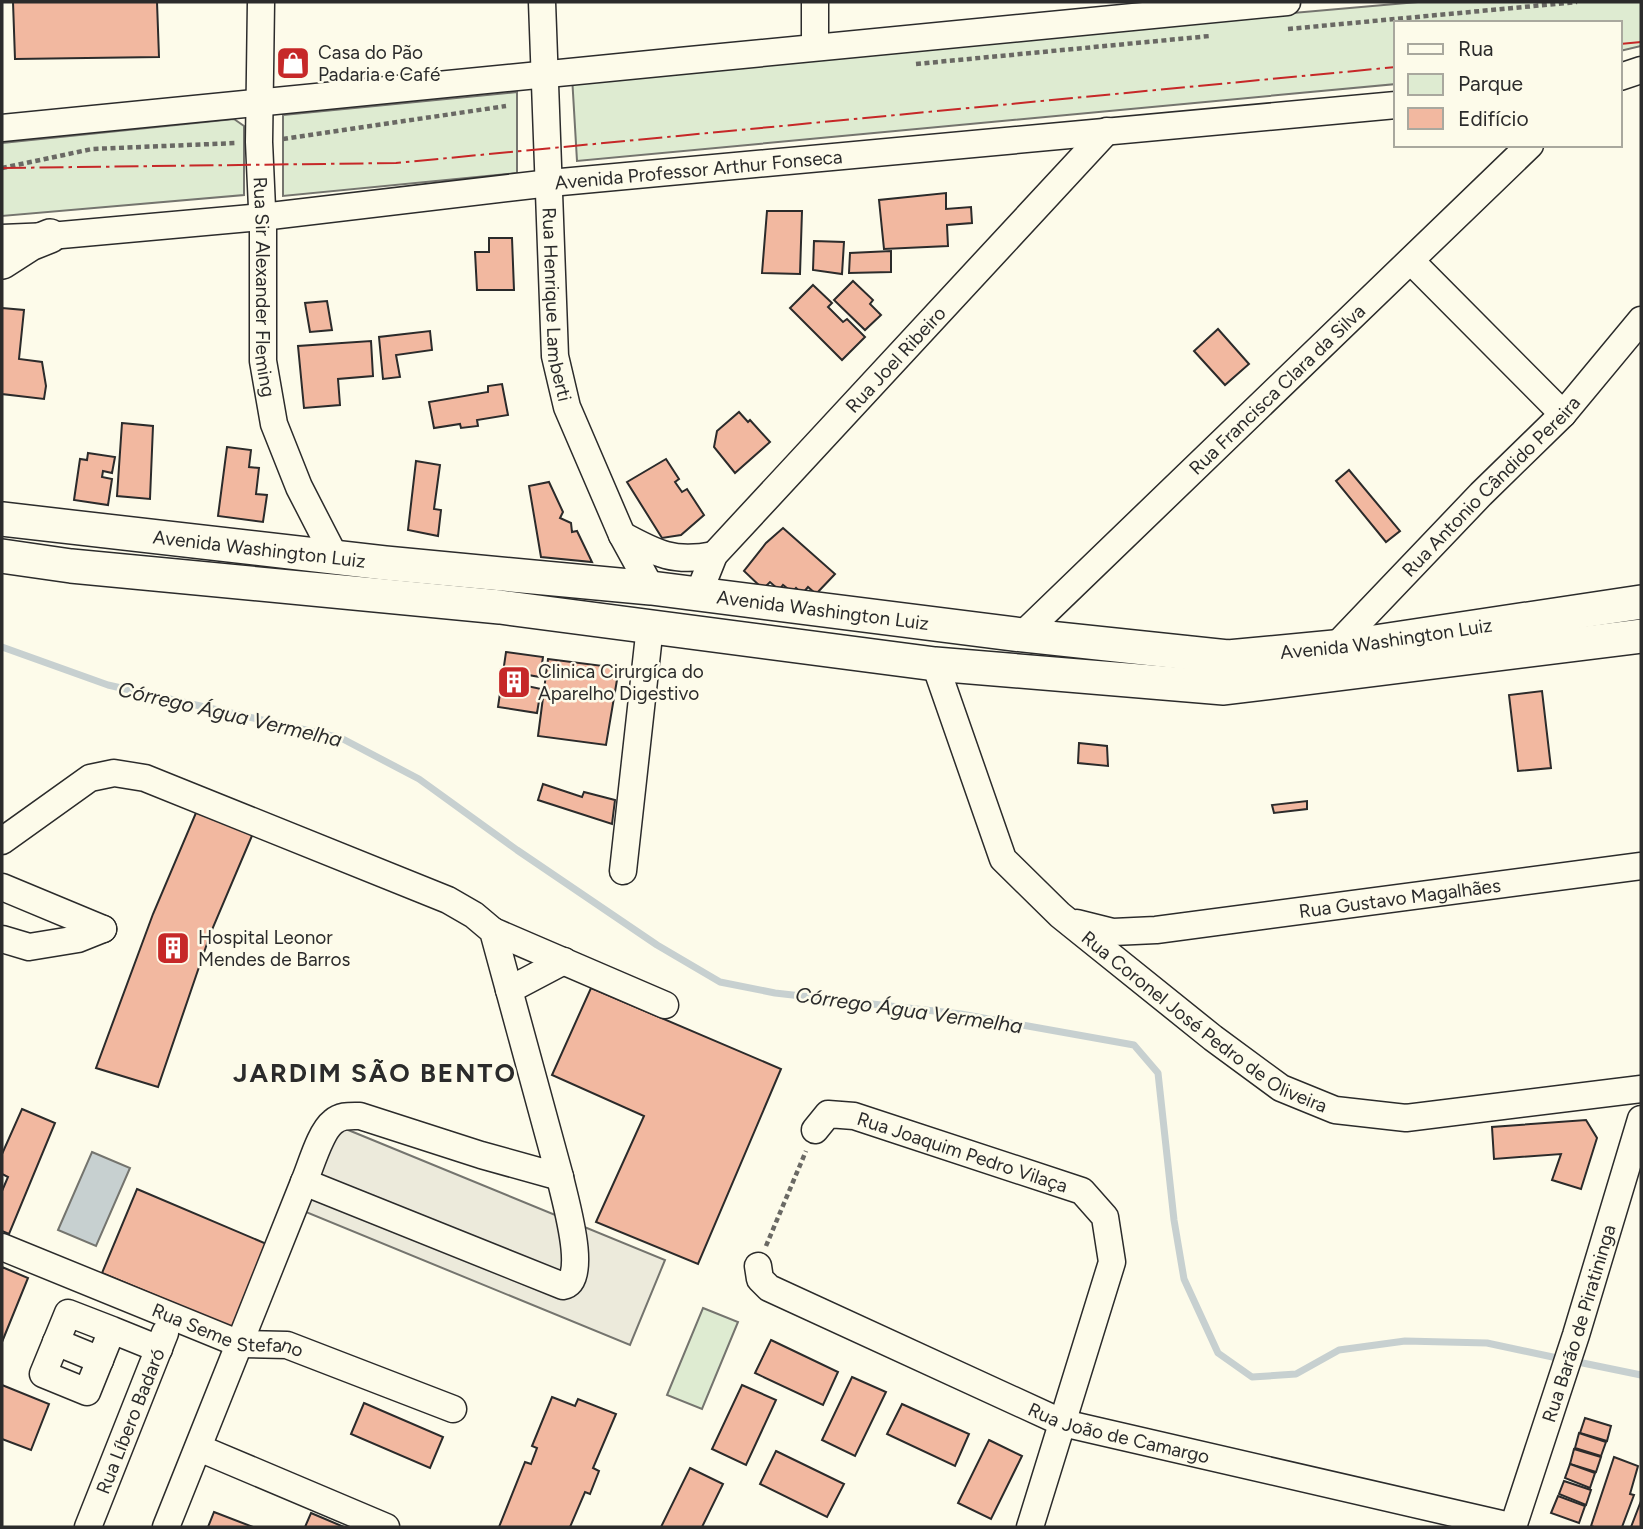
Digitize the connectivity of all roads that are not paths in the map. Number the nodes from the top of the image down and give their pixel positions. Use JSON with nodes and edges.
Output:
{"nodes":[{"id":1,"x":261,"y":2,"type":"edge"},
{"id":2,"x":542,"y":2,"type":"edge"},
{"id":3,"x":815,"y":2,"type":"edge"},
{"id":4,"x":1287,"y":2,"type":"edge"},
{"id":5,"x":1214,"y":5,"type":"edge"},
{"id":6,"x":815,"y":46,"type":"junction"},
{"id":7,"x":1641,"y":70,"type":"edge"},
{"id":8,"x":1622,"y":76,"type":"edge"},
{"id":9,"x":1641,"y":81,"type":"edge"},
{"id":10,"x":1622,"y":83,"type":"edge"},
{"id":11,"x":546,"y":88,"type":"junction"},
{"id":12,"x":261,"y":104,"type":"junction"},
{"id":13,"x":1394,"y":105,"type":"edge"},
{"id":14,"x":2,"y":128,"type":"edge"},
{"id":15,"x":1107,"y":131,"type":"junction"},
{"id":16,"x":1528,"y":147,"type":"edge"},
{"id":17,"x":550,"y":183,"type":"junction"},
{"id":18,"x":262,"y":217,"type":"junction"},
{"id":19,"x":50,"y":236,"type":"junction"},
{"id":20,"x":2,"y":238,"type":"edge"},
{"id":21,"x":1411,"y":261,"type":"junction"},
{"id":22,"x":2,"y":262,"type":"edge"},
{"id":23,"x":1641,"y":320,"type":"edge"},
{"id":24,"x":1563,"y":414,"type":"junction"},
{"id":25,"x":2,"y":519,"type":"edge"},
{"id":26,"x":622,"y":535,"type":"junction"},
{"id":27,"x":714,"y":555,"type":"junction"},
{"id":28,"x":2,"y":556,"type":"edge"},
{"id":29,"x":335,"y":557,"type":"junction"},
{"id":30,"x":71,"y":566,"type":"junction"},
{"id":31,"x":2,"y":579,"type":"edge"},
{"id":32,"x":651,"y":588,"type":"junction"},
{"id":33,"x":698,"y":595,"type":"junction"},
{"id":34,"x":1641,"y":602,"type":"edge"},
{"id":35,"x":650,"y":626,"type":"junction"},
{"id":36,"x":1022,"y":635,"type":"junction"},
{"id":37,"x":1641,"y":636,"type":"edge"},
{"id":38,"x":1335,"y":647,"type":"junction"},
{"id":39,"x":935,"y":664,"type":"junction"},
{"id":40,"x":2,"y":841,"type":"edge"},
{"id":41,"x":1641,"y":866,"type":"edge"},
{"id":42,"x":623,"y":870,"type":"dead end"},
{"id":43,"x":2,"y":887,"type":"edge"},
{"id":44,"x":1060,"y":915,"type":"junction"},
{"id":45,"x":1156,"y":930,"type":"junction"},
{"id":46,"x":493,"y":931,"type":"junction"},
{"id":47,"x":2,"y":939,"type":"edge"},
{"id":48,"x":564,"y":961,"type":"junction"},
{"id":49,"x":1142,"y":982,"type":"junction"},
{"id":50,"x":509,"y":990,"type":"junction"},
{"id":51,"x":665,"y":1005,"type":"dead end"},
{"id":52,"x":1641,"y":1089,"type":"edge"},
{"id":53,"x":1641,"y":1119,"type":"edge"},
{"id":54,"x":815,"y":1130,"type":"road end"},
{"id":55,"x":560,"y":1177,"type":"junction"},
{"id":56,"x":304,"y":1182,"type":"junction"},
{"id":57,"x":2,"y":1247,"type":"edge"},
{"id":58,"x":758,"y":1266,"type":"road end"},
{"id":59,"x":172,"y":1315,"type":"junction"},
{"id":60,"x":112,"y":1330,"type":"junction"},
{"id":61,"x":240,"y":1344,"type":"junction"},
{"id":62,"x":159,"y":1349,"type":"junction"},
{"id":63,"x":453,"y":1409,"type":"dead end"},
{"id":64,"x":1063,"y":1423,"type":"junction"},
{"id":65,"x":199,"y":1448,"type":"junction"},
{"id":66,"x":88,"y":1527,"type":"edge"},
{"id":67,"x":166,"y":1527,"type":"edge"},
{"id":68,"x":386,"y":1527,"type":"edge"},
{"id":69,"x":1030,"y":1527,"type":"edge"},
{"id":70,"x":1513,"y":1527,"type":"edge"}],
"edges":[{"from":1,"to":12,"type":"street","name":"Rua Sir Alexander Fleming"},
{"from":2,"to":11,"type":"street","name":"Rua Henrique Lamberti"},
{"from":3,"to":6,"type":"street"},
{"from":4,"to":5,"type":"street"},
{"from":5,"to":6,"type":"street"},
{"from":6,"to":11,"type":"street"},
{"from":7,"to":8,"type":"street"},
{"from":9,"to":10,"type":"street"},
{"from":11,"to":12,"type":"street"},
{"from":11,"to":17,"type":"street","name":"Rua Henrique Lamberti"},
{"from":12,"to":14,"type":"street"},
{"from":12,"to":18,"type":"street","name":"Rua Sir Alexander Fleming"},
{"from":13,"to":15,"type":"street","name":"Avenida Professor Arthur Fonseca"},
{"from":15,"to":17,"type":"street","name":"Avenida Professor Arthur Fonseca"},
{"from":15,"to":27,"type":"street","name":"Rua Joel Ribeiro"},
{"from":16,"to":21,"type":"street","name":"Rua Francisca Clara da Silva"},
{"from":17,"to":18,"type":"street","name":"Avenida Professor Arthur Fonseca"},
{"from":17,"to":26,"type":"street","name":"Rua Henrique Lamberti"},
{"from":18,"to":19,"type":"street","name":"Avenida Professor Arthur Fonseca"},
{"from":18,"to":29,"type":"street","name":"Rua Sir Alexander Fleming"},
{"from":19,"to":20,"type":"street","name":"Avenida Professor Arthur Fonseca"},
{"from":19,"to":22,"type":"main road"},
{"from":21,"to":24,"type":"street"},
{"from":21,"to":36,"type":"street","name":"Rua Francisca Clara da Silva"},
{"from":23,"to":24,"type":"street","name":"Rua Antonio Cândido Pereira"},
{"from":24,"to":38,"type":"street","name":"Rua Antonio Cândido Pereira"},
{"from":25,"to":29,"type":"main road","name":"Avenida Washington Luiz"},
{"from":26,"to":27,"type":"street"},
{"from":26,"to":32,"type":"street","name":"Rua Henrique Lamberti"},
{"from":27,"to":33,"type":"street","name":"Rua Joel Ribeiro"},
{"from":28,"to":30,"type":"main road","name":"Avenida Washington Luiz"},
{"from":29,"to":32,"type":"main road","name":"Avenida Washington Luiz"},
{"from":30,"to":31,"type":"main road"},
{"from":30,"to":35,"type":"main road","name":"Avenida Washington Luiz"},
{"from":32,"to":33,"type":"main road","name":"Avenida Washington Luiz"},
{"from":33,"to":36,"type":"main road","name":"Avenida Washington Luiz"},
{"from":34,"to":38,"type":"main road","name":"Avenida Washington Luiz"},
{"from":35,"to":39,"type":"main road","name":"Avenida Washington Luiz"},
{"from":35,"to":42,"type":"street"},
{"from":36,"to":38,"type":"main road","name":"Avenida Washington Luiz"},
{"from":37,"to":39,"type":"main road","name":"Avenida Washington Luiz"},
{"from":39,"to":44,"type":"street","name":"Rua Coronel José Pedro de Oliveira"},
{"from":40,"to":46,"type":"street"},
{"from":41,"to":45,"type":"street","name":"Rua Gustavo Magalhães"},
{"from":43,"to":47,"type":"street"},
{"from":44,"to":45,"type":"street","name":"Rua Gustavo Magalhães"},
{"from":44,"to":49,"type":"street","name":"Rua Coronel José Pedro de Oliveira"},
{"from":45,"to":49,"type":"street"},
{"from":46,"to":48,"type":"street"},
{"from":46,"to":50,"type":"street"},
{"from":48,"to":50,"type":"street"},
{"from":48,"to":51,"type":"street"},
{"from":49,"to":52,"type":"street","name":"Rua Coronel José Pedro de Oliveira"},
{"from":50,"to":55,"type":"street"},
{"from":53,"to":70,"type":"street","name":"Rua Barão de Piratininga"},
{"from":54,"to":64,"type":"street","name":"Rua Joaquim Pedro Vilaça"},
{"from":55,"to":56,"type":"street"},
{"from":55,"to":56,"type":"street"},
{"from":56,"to":61,"type":"street"},
{"from":57,"to":59,"type":"street","name":"Rua Seme Stefano"},
{"from":58,"to":64,"type":"street","name":"Rua João de Camargo"},
{"from":59,"to":61,"type":"street","name":"Rua Seme Stefano"},
{"from":59,"to":62,"type":"street","name":"Rua Líbero Badaró"},
{"from":60,"to":60,"type":"street"},
{"from":60,"to":62,"type":"street"},
{"from":61,"to":63,"type":"street","name":"Rua Seme Stefano"},
{"from":61,"to":65,"type":"street"},
{"from":62,"to":66,"type":"street","name":"Rua Líbero Badaró"},
{"from":64,"to":69,"type":"street"},
{"from":64,"to":70,"type":"street","name":"Rua João de Camargo"},
{"from":65,"to":67,"type":"street"},
{"from":65,"to":68,"type":"street"}]}
